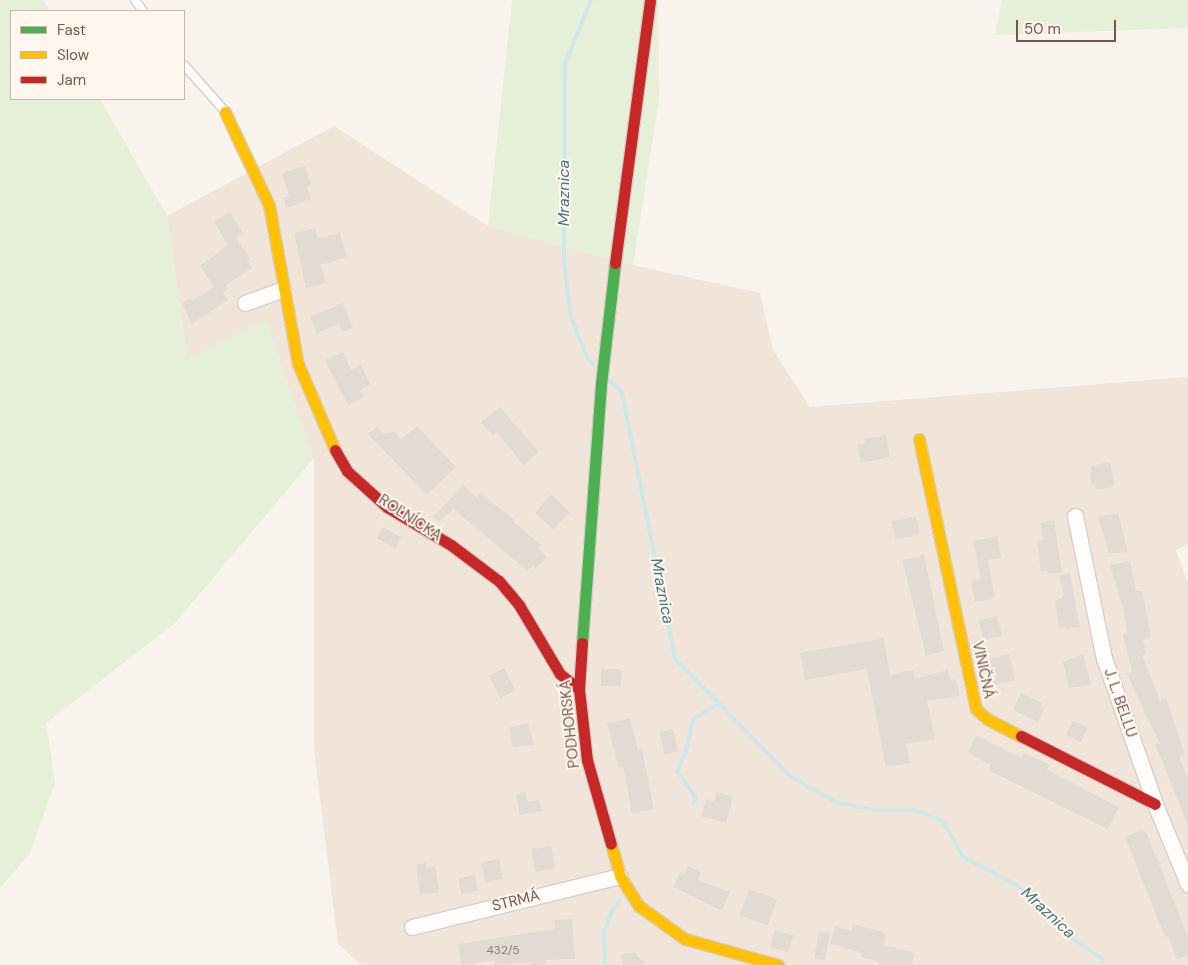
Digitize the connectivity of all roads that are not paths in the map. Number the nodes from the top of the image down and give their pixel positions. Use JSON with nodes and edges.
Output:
{"nodes":[{"id":1,"x":650,"y":0,"type":"edge"},
{"id":2,"x":185,"y":66,"type":"edge"},
{"id":3,"x":225,"y":112,"type":"joint"},
{"id":4,"x":283,"y":288,"type":"junction"},
{"id":5,"x":245,"y":303,"type":"dead end"},
{"id":6,"x":919,"y":439,"type":"dead end"},
{"id":7,"x":1075,"y":516,"type":"dead end"},
{"id":8,"x":579,"y":689,"type":"junction"},
{"id":9,"x":1156,"y":804,"type":"junction"},
{"id":10,"x":620,"y":876,"type":"junction"},
{"id":11,"x":1188,"y":884,"type":"edge"},
{"id":12,"x":412,"y":927,"type":"dead end"},
{"id":13,"x":738,"y":960,"type":"edge"},
{"id":14,"x":778,"y":965,"type":"edge"}],
"edges":[{"from":1,"to":8,"type":"street","name":"PODHORSKÁ"},
{"from":2,"to":3,"type":"lane"},
{"from":3,"to":4,"type":"street","name":"ROĽNÍCKA"},
{"from":4,"to":5,"type":"street"},
{"from":4,"to":8,"type":"street","name":"ROĽNÍCKA"},
{"from":6,"to":9,"type":"street","name":"VINIČNÁ"},
{"from":7,"to":9,"type":"street","name":"J. L. BELLU"},
{"from":8,"to":10,"type":"street","name":"PODHORSKÁ"},
{"from":9,"to":11,"type":"street","name":"J. L. BELLU"},
{"from":10,"to":12,"type":"street","name":"STRMÁ"},
{"from":10,"to":13,"type":"street","name":"PODHORSKÁ"},
{"from":13,"to":14,"type":"street","name":"PODHORSKÁ"}]}
